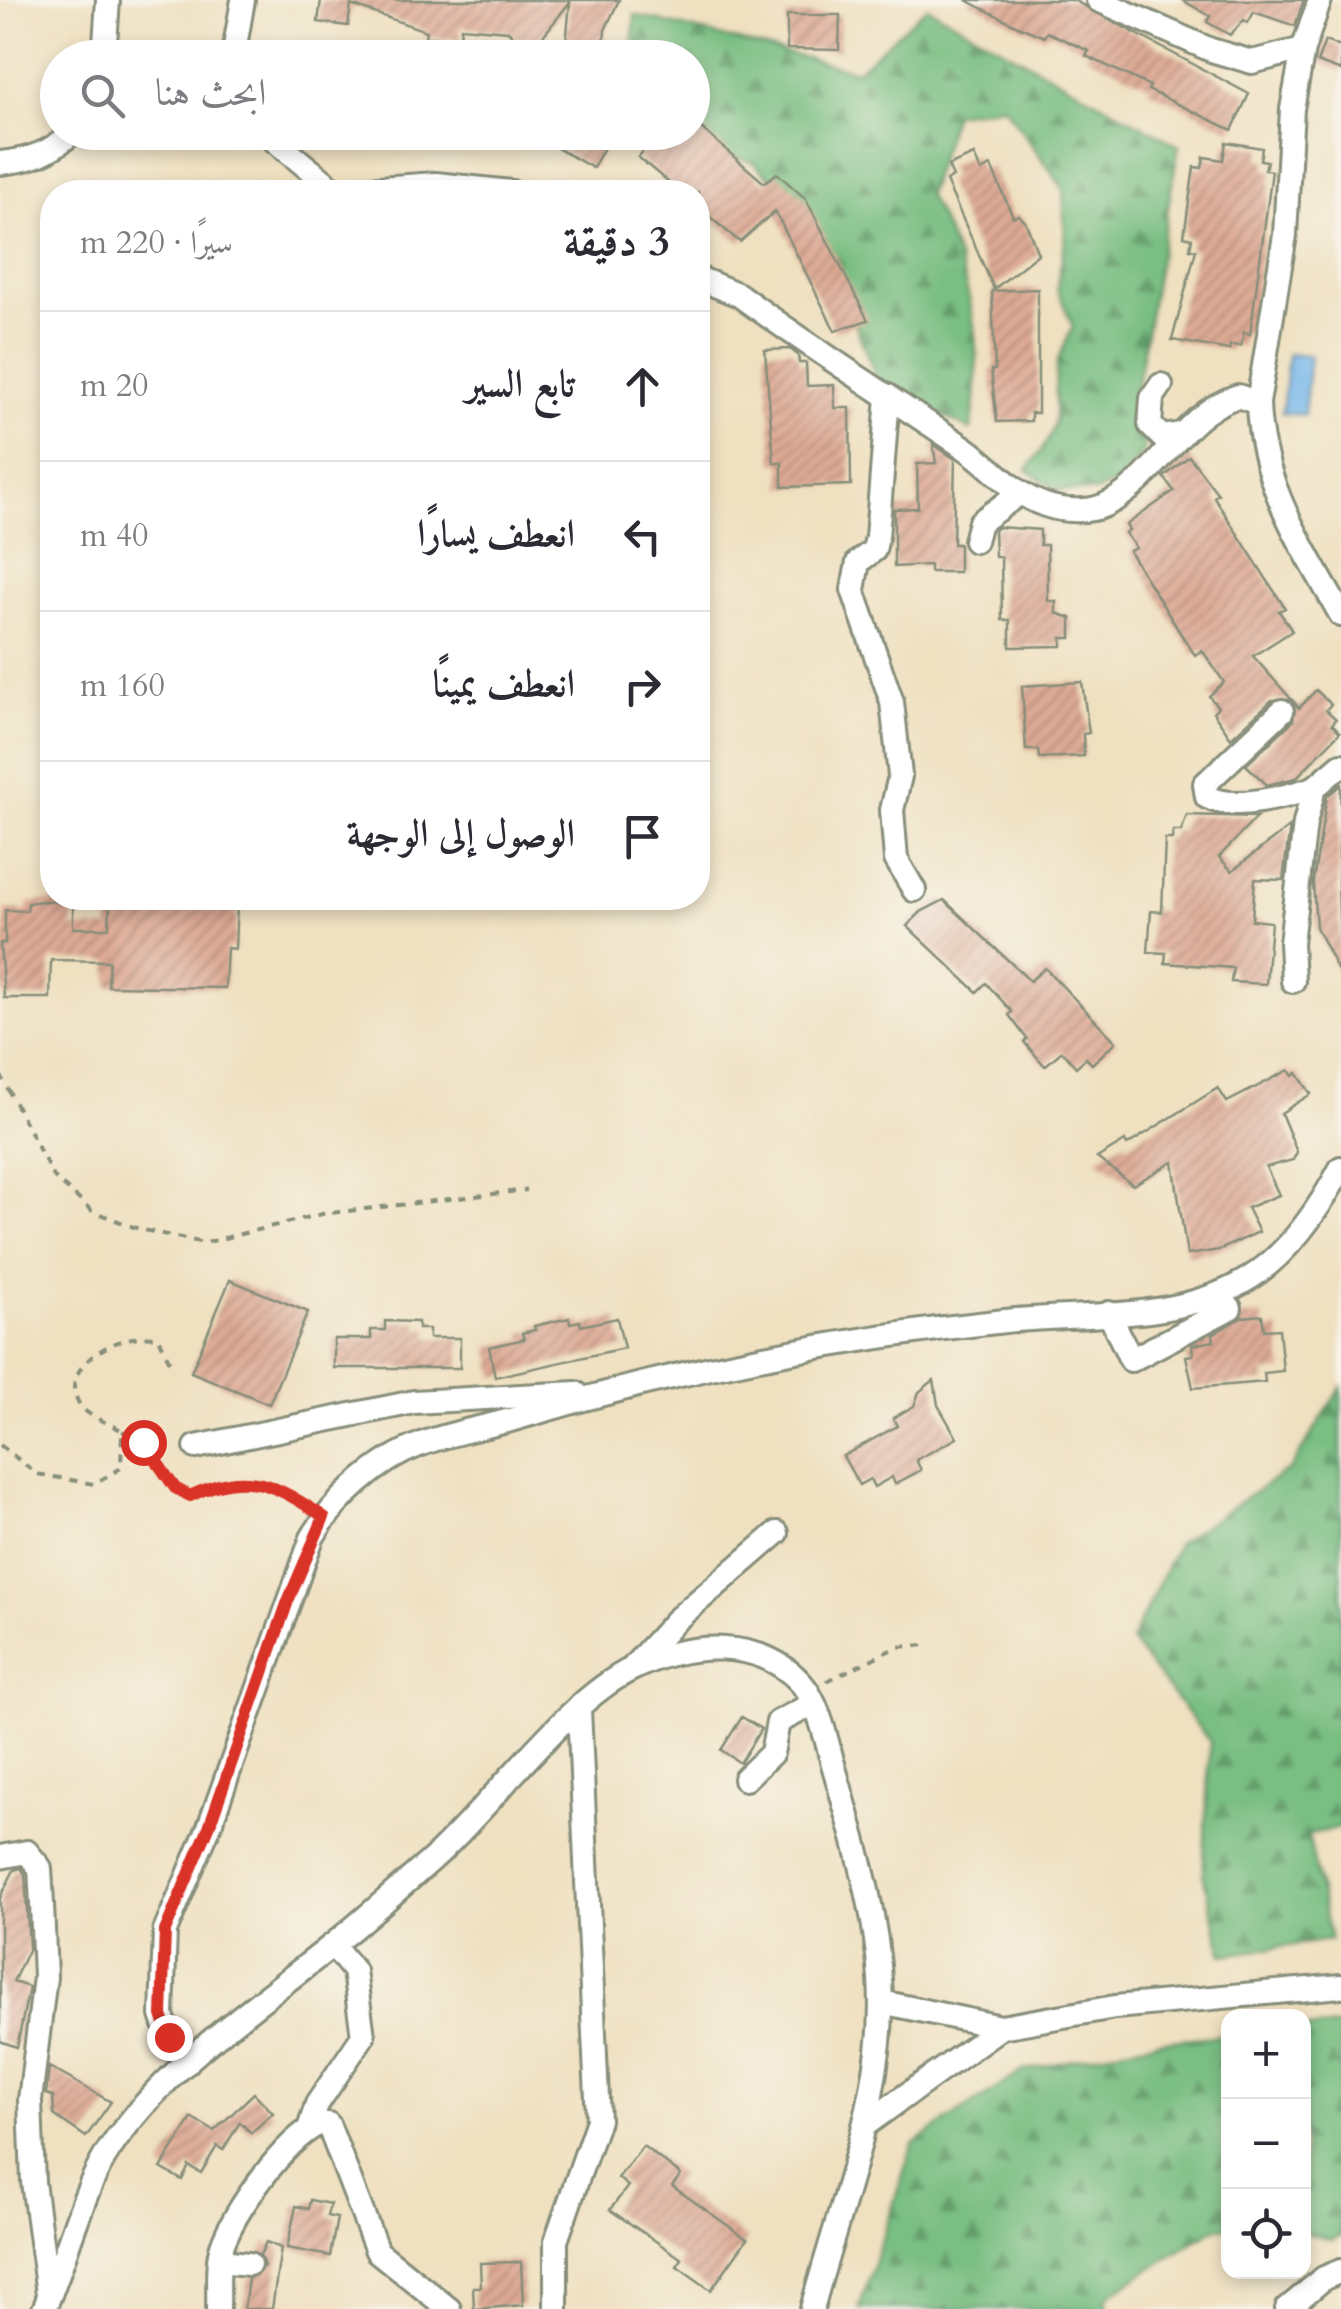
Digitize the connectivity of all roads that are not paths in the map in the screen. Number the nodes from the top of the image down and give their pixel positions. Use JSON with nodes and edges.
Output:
{"nodes":[{"id":1,"x":108,"y":0,"type":"edge"},
{"id":2,"x":243,"y":0,"type":"edge"},
{"id":3,"x":1098,"y":0,"type":"edge"},
{"id":4,"x":1320,"y":0,"type":"edge"},
{"id":5,"x":105,"y":40,"type":"edge"},
{"id":6,"x":235,"y":40,"type":"edge"},
{"id":7,"x":1303,"y":49,"type":"junction"},
{"id":8,"x":53,"y":150,"type":"edge"},
{"id":9,"x":286,"y":150,"type":"edge"},
{"id":10,"x":0,"y":163,"type":"edge"},
{"id":11,"x":322,"y":180,"type":"edge"},
{"id":12,"x":710,"y":283,"type":"edge"},
{"id":13,"x":1161,"y":386,"type":"dead end"},
{"id":14,"x":888,"y":396,"type":"junction"},
{"id":15,"x":1258,"y":403,"type":"junction"},
{"id":16,"x":1182,"y":434,"type":"junction"},
{"id":17,"x":1020,"y":493,"type":"junction"},
{"id":18,"x":975,"y":541,"type":"dead end"},
{"id":19,"x":1341,"y":615,"type":"edge"},
{"id":20,"x":1282,"y":711,"type":"dead end"},
{"id":21,"x":1341,"y":765,"type":"edge"},
{"id":22,"x":1314,"y":788,"type":"junction"},
{"id":23,"x":914,"y":890,"type":"dead end"},
{"id":24,"x":1294,"y":980,"type":"dead end"},
{"id":25,"x":1341,"y":1168,"type":"edge"},
{"id":26,"x":1230,"y":1308,"type":"dead end"},
{"id":27,"x":1108,"y":1313,"type":"junction"},
{"id":28,"x":600,"y":1393,"type":"junction"},
{"id":29,"x":196,"y":1447,"type":"dead end"},
{"id":30,"x":776,"y":1533,"type":"dead end"},
{"id":31,"x":633,"y":1668,"type":"junction"},
{"id":32,"x":808,"y":1694,"type":"junction"},
{"id":33,"x":578,"y":1710,"type":"junction"},
{"id":34,"x":745,"y":1779,"type":"dead end"},
{"id":35,"x":0,"y":1857,"type":"edge"},
{"id":36,"x":333,"y":1945,"type":"junction"},
{"id":37,"x":1341,"y":1986,"type":"edge"},
{"id":38,"x":881,"y":2002,"type":"junction"},
{"id":39,"x":1001,"y":2027,"type":"junction"},
{"id":40,"x":187,"y":2063,"type":"junction"},
{"id":41,"x":864,"y":2125,"type":"junction"},
{"id":42,"x":309,"y":2129,"type":"junction"},
{"id":43,"x":220,"y":2261,"type":"junction"},
{"id":44,"x":249,"y":2264,"type":"dead end"},
{"id":45,"x":1341,"y":2271,"type":"edge"},
{"id":46,"x":555,"y":2299,"type":"edge"},
{"id":47,"x":46,"y":2304,"type":"edge"},
{"id":48,"x":806,"y":2308,"type":"edge"},
{"id":49,"x":218,"y":2309,"type":"edge"},
{"id":50,"x":449,"y":2309,"type":"edge"},
{"id":51,"x":533,"y":2309,"type":"edge"},
{"id":52,"x":1287,"y":2309,"type":"edge"}],
"edges":[{"from":1,"to":5,"type":"street"},
{"from":2,"to":6,"type":"street"},
{"from":3,"to":7,"type":"street"},
{"from":4,"to":7,"type":"street"},
{"from":7,"to":15,"type":"street"},
{"from":8,"to":10,"type":"street"},
{"from":9,"to":11,"type":"street"},
{"from":12,"to":14,"type":"street"},
{"from":13,"to":16,"type":"street"},
{"from":14,"to":17,"type":"street"},
{"from":14,"to":23,"type":"street"},
{"from":15,"to":16,"type":"street"},
{"from":15,"to":19,"type":"street"},
{"from":16,"to":17,"type":"street"},
{"from":17,"to":18,"type":"street"},
{"from":20,"to":22,"type":"street"},
{"from":21,"to":22,"type":"street"},
{"from":22,"to":24,"type":"street"},
{"from":25,"to":27,"type":"street"},
{"from":26,"to":27,"type":"street"},
{"from":27,"to":28,"type":"street"},
{"from":28,"to":29,"type":"street"},
{"from":28,"to":40,"type":"street"},
{"from":30,"to":31,"type":"street"},
{"from":31,"to":32,"type":"street"},
{"from":31,"to":33,"type":"street"},
{"from":32,"to":34,"type":"street"},
{"from":32,"to":38,"type":"street"},
{"from":33,"to":36,"type":"street"},
{"from":33,"to":46,"type":"street"},
{"from":35,"to":47,"type":"street"},
{"from":36,"to":40,"type":"street"},
{"from":36,"to":42,"type":"street"},
{"from":37,"to":39,"type":"street"},
{"from":38,"to":39,"type":"street"},
{"from":38,"to":41,"type":"street"},
{"from":39,"to":41,"type":"street"},
{"from":40,"to":47,"type":"street"},
{"from":41,"to":48,"type":"street"},
{"from":42,"to":43,"type":"street"},
{"from":42,"to":50,"type":"street"},
{"from":43,"to":44,"type":"street"},
{"from":43,"to":49,"type":"street"},
{"from":45,"to":52,"type":"street"},
{"from":46,"to":51,"type":"street"}]}
